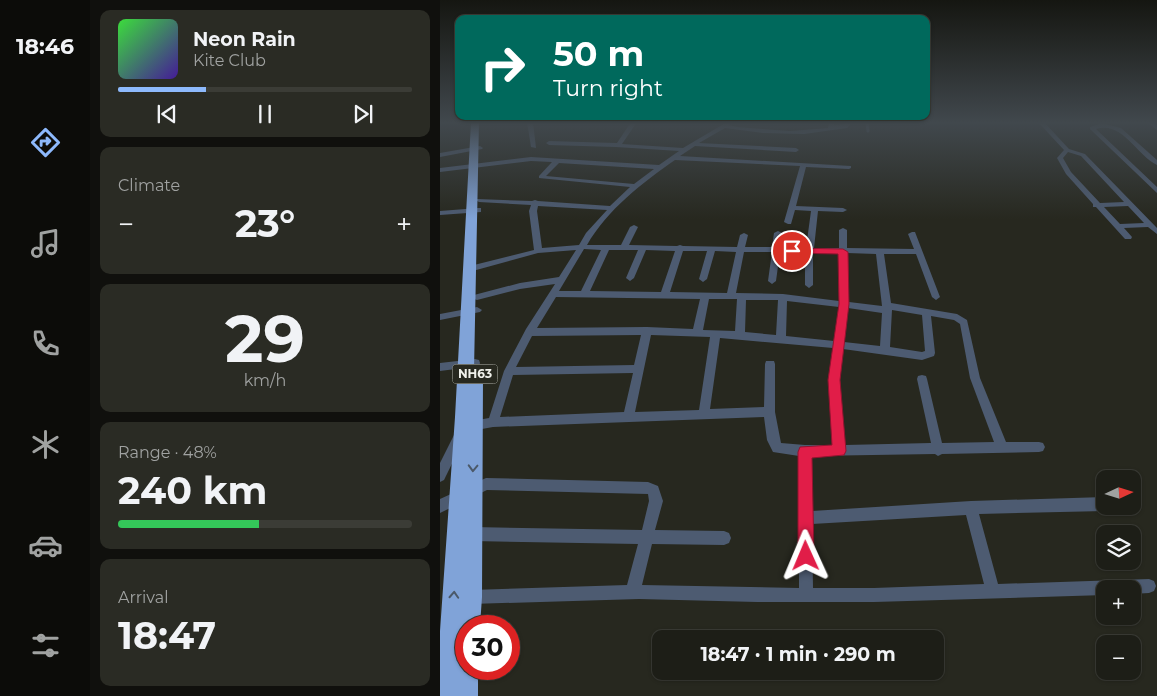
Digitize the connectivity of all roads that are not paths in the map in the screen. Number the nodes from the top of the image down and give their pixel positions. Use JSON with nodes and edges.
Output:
{"nodes":[{"id":1,"x":477,"y":154,"type":"edge"},
{"id":2,"x":678,"y":154,"type":"edge"},
{"id":3,"x":1062,"y":154,"type":"edge"},
{"id":4,"x":1081,"y":154,"type":"edge"},
{"id":5,"x":1120,"y":154,"type":"edge"},
{"id":6,"x":1147,"y":154,"type":"edge"},
{"id":7,"x":674,"y":158,"type":"junction"},
{"id":8,"x":557,"y":161,"type":"junction"},
{"id":9,"x":1157,"y":163,"type":"edge"},
{"id":10,"x":476,"y":166,"type":"junction"},
{"id":11,"x":803,"y":166,"type":"junction"},
{"id":12,"x":660,"y":167,"type":"junction"},
{"id":13,"x":849,"y":167,"type":"dead end"},
{"id":14,"x":440,"y":170,"type":"edge"},
{"id":15,"x":636,"y":186,"type":"junction"},
{"id":16,"x":1157,"y":191,"type":"edge"},
{"id":17,"x":534,"y":202,"type":"junction"},
{"id":18,"x":1096,"y":204,"type":"junction"},
{"id":19,"x":1130,"y":204,"type":"junction"},
{"id":20,"x":476,"y":207,"type":"junction"},
{"id":21,"x":612,"y":208,"type":"junction"},
{"id":22,"x":792,"y":208,"type":"junction"},
{"id":23,"x":815,"y":209,"type":"junction"},
{"id":24,"x":843,"y":210,"type":"dead end"},
{"id":25,"x":440,"y":213,"type":"edge"},
{"id":26,"x":788,"y":222,"type":"dead end"},
{"id":27,"x":1150,"y":225,"type":"junction"},
{"id":28,"x":1117,"y":226,"type":"junction"},
{"id":29,"x":634,"y":227,"type":"dead end"},
{"id":30,"x":843,"y":230,"type":"dead end"},
{"id":31,"x":1157,"y":232,"type":"edge"},
{"id":32,"x":778,"y":233,"type":"dead end"},
{"id":33,"x":912,"y":234,"type":"dead end"},
{"id":34,"x":744,"y":235,"type":"dead end"},
{"id":35,"x":1128,"y":237,"type":"dead end"},
{"id":36,"x":581,"y":247,"type":"junction"},
{"id":37,"x":606,"y":247,"type":"junction"},
{"id":38,"x":624,"y":247,"type":"junction"},
{"id":39,"x":643,"y":247,"type":"junction"},
{"id":40,"x":680,"y":247,"type":"junction"},
{"id":41,"x":712,"y":249,"type":"junction"},
{"id":42,"x":740,"y":250,"type":"junction"},
{"id":43,"x":538,"y":251,"type":"junction"},
{"id":44,"x":775,"y":251,"type":"junction"},
{"id":45,"x":809,"y":252,"type":"junction"},
{"id":46,"x":843,"y":252,"type":"junction"},
{"id":47,"x":919,"y":252,"type":"junction"},
{"id":48,"x":880,"y":253,"type":"junction"},
{"id":49,"x":474,"y":267,"type":"junction"},
{"id":50,"x":630,"y":278,"type":"dead end"},
{"id":51,"x":703,"y":279,"type":"dead end"},
{"id":52,"x":561,"y":280,"type":"junction"},
{"id":53,"x":772,"y":282,"type":"dead end"},
{"id":54,"x":809,"y":285,"type":"dead end"},
{"id":55,"x":552,"y":294,"type":"junction"},
{"id":56,"x":585,"y":294,"type":"junction"},
{"id":57,"x":665,"y":294,"type":"junction"},
{"id":58,"x":705,"y":295,"type":"junction"},
{"id":59,"x":731,"y":296,"type":"junction"},
{"id":60,"x":742,"y":296,"type":"junction"},
{"id":61,"x":783,"y":297,"type":"junction"},
{"id":62,"x":936,"y":297,"type":"dead end"},
{"id":63,"x":844,"y":304,"type":"junction"},
{"id":64,"x":474,"y":306,"type":"junction"},
{"id":65,"x":887,"y":308,"type":"junction"},
{"id":66,"x":926,"y":313,"type":"junction"},
{"id":67,"x":440,"y":317,"type":"edge"},
{"id":68,"x":647,"y":331,"type":"junction"},
{"id":69,"x":529,"y":332,"type":"junction"},
{"id":70,"x":697,"y":334,"type":"junction"},
{"id":71,"x":715,"y":335,"type":"junction"},
{"id":72,"x":740,"y":335,"type":"junction"},
{"id":73,"x":781,"y":339,"type":"junction"},
{"id":74,"x":839,"y":345,"type":"junction"},
{"id":75,"x":884,"y":350,"type":"junction"},
{"id":76,"x":470,"y":364,"type":"junction"},
{"id":77,"x":770,"y":364,"type":"dead end"},
{"id":78,"x":440,"y":367,"type":"edge"},
{"id":79,"x":640,"y":369,"type":"junction"},
{"id":80,"x":509,"y":371,"type":"junction"},
{"id":81,"x":922,"y":379,"type":"dead end"},
{"id":82,"x":769,"y":412,"type":"junction"},
{"id":83,"x":704,"y":415,"type":"junction"},
{"id":84,"x":628,"y":418,"type":"junction"},
{"id":85,"x":493,"y":422,"type":"junction"},
{"id":86,"x":469,"y":427,"type":"junction"},
{"id":87,"x":1002,"y":447,"type":"junction"},
{"id":88,"x":1039,"y":447,"type":"dead end"},
{"id":89,"x":938,"y":450,"type":"junction"},
{"id":90,"x":840,"y":451,"type":"junction"},
{"id":91,"x":805,"y":452,"type":"junction"},
{"id":92,"x":440,"y":476,"type":"edge"},
{"id":93,"x":466,"y":493,"type":"junction"},
{"id":94,"x":1096,"y":504,"type":"edge"},
{"id":95,"x":440,"y":506,"type":"edge"},
{"id":96,"x":971,"y":508,"type":"junction"},
{"id":97,"x":805,"y":518,"type":"junction"},
{"id":98,"x":472,"y":534,"type":"junction"},
{"id":99,"x":646,"y":538,"type":"junction"},
{"id":100,"x":724,"y":538,"type":"dead end"},
{"id":101,"x":1149,"y":586,"type":"dead end"},
{"id":102,"x":993,"y":591,"type":"junction"},
{"id":103,"x":633,"y":592,"type":"junction"},
{"id":104,"x":806,"y":595,"type":"junction"},
{"id":105,"x":471,"y":597,"type":"junction"},
{"id":106,"x":469,"y":615,"type":"edge"},
{"id":107,"x":465,"y":680,"type":"edge"},
{"id":108,"x":448,"y":696,"type":"edge"},
{"id":109,"x":464,"y":696,"type":"edge"}],
"edges":[{"from":1,"to":10,"type":"highway","number":"NH63"},
{"from":2,"to":7,"type":"street"},
{"from":3,"to":18,"type":"street"},
{"from":4,"to":19,"type":"street"},
{"from":5,"to":16,"type":"street"},
{"from":6,"to":9,"type":"street"},
{"from":7,"to":11,"type":"street"},
{"from":7,"to":12,"type":"street"},
{"from":8,"to":10,"type":"street"},
{"from":8,"to":12,"type":"street"},
{"from":8,"to":15,"type":"street"},
{"from":10,"to":14,"type":"street"},
{"from":10,"to":20,"type":"highway","number":"NH63"},
{"from":11,"to":13,"type":"street"},
{"from":11,"to":22,"type":"street"},
{"from":12,"to":15,"type":"street"},
{"from":15,"to":21,"type":"street"},
{"from":17,"to":20,"type":"street"},
{"from":17,"to":21,"type":"street"},
{"from":17,"to":43,"type":"street"},
{"from":18,"to":19,"type":"street"},
{"from":18,"to":28,"type":"street"},
{"from":19,"to":27,"type":"street"},
{"from":20,"to":25,"type":"street"},
{"from":20,"to":49,"type":"highway","number":"NH63"},
{"from":21,"to":36,"type":"street"},
{"from":22,"to":23,"type":"street"},
{"from":22,"to":26,"type":"street"},
{"from":23,"to":24,"type":"street"},
{"from":23,"to":45,"type":"street"},
{"from":27,"to":28,"type":"street"},
{"from":27,"to":31,"type":"street"},
{"from":28,"to":35,"type":"street"},
{"from":29,"to":38,"type":"street"},
{"from":30,"to":46,"type":"street"},
{"from":32,"to":44,"type":"street"},
{"from":33,"to":47,"type":"street"},
{"from":34,"to":42,"type":"street"},
{"from":36,"to":37,"type":"street"},
{"from":36,"to":43,"type":"street"},
{"from":36,"to":52,"type":"street"},
{"from":37,"to":38,"type":"street"},
{"from":37,"to":56,"type":"street"},
{"from":38,"to":39,"type":"street"},
{"from":39,"to":40,"type":"street"},
{"from":39,"to":50,"type":"street"},
{"from":40,"to":41,"type":"street"},
{"from":40,"to":57,"type":"street"},
{"from":41,"to":42,"type":"street"},
{"from":41,"to":51,"type":"street"},
{"from":42,"to":44,"type":"street"},
{"from":42,"to":59,"type":"street"},
{"from":43,"to":49,"type":"street"},
{"from":44,"to":45,"type":"street"},
{"from":44,"to":53,"type":"street"},
{"from":45,"to":46,"type":"street"},
{"from":45,"to":54,"type":"street"},
{"from":46,"to":48,"type":"street"},
{"from":46,"to":63,"type":"street"},
{"from":47,"to":48,"type":"street"},
{"from":47,"to":62,"type":"street"},
{"from":48,"to":65,"type":"street"},
{"from":49,"to":64,"type":"highway","number":"NH63"},
{"from":52,"to":55,"type":"street"},
{"from":52,"to":64,"type":"street"},
{"from":55,"to":56,"type":"street"},
{"from":55,"to":69,"type":"street"},
{"from":56,"to":57,"type":"street"},
{"from":57,"to":58,"type":"street"},
{"from":58,"to":59,"type":"street"},
{"from":58,"to":70,"type":"street"},
{"from":59,"to":60,"type":"street"},
{"from":60,"to":61,"type":"street"},
{"from":60,"to":72,"type":"street"},
{"from":61,"to":63,"type":"street"},
{"from":61,"to":73,"type":"street"},
{"from":63,"to":65,"type":"street"},
{"from":63,"to":74,"type":"street"},
{"from":64,"to":67,"type":"street"},
{"from":64,"to":76,"type":"highway","number":"NH63"},
{"from":65,"to":66,"type":"street"},
{"from":65,"to":75,"type":"street"},
{"from":66,"to":75,"type":"street"},
{"from":66,"to":87,"type":"street"},
{"from":68,"to":69,"type":"street"},
{"from":68,"to":70,"type":"street"},
{"from":68,"to":79,"type":"street"},
{"from":69,"to":80,"type":"street"},
{"from":70,"to":71,"type":"street"},
{"from":71,"to":72,"type":"street"},
{"from":71,"to":83,"type":"street"},
{"from":72,"to":73,"type":"street"},
{"from":73,"to":74,"type":"street"},
{"from":74,"to":75,"type":"street"},
{"from":74,"to":90,"type":"street"},
{"from":76,"to":78,"type":"street"},
{"from":76,"to":86,"type":"highway","number":"NH63"},
{"from":77,"to":82,"type":"street"},
{"from":79,"to":80,"type":"street"},
{"from":79,"to":84,"type":"street"},
{"from":80,"to":85,"type":"street"},
{"from":81,"to":89,"type":"street"},
{"from":82,"to":83,"type":"street"},
{"from":82,"to":91,"type":"street"},
{"from":83,"to":84,"type":"street"},
{"from":84,"to":85,"type":"street"},
{"from":85,"to":86,"type":"street"},
{"from":86,"to":92,"type":"street"},
{"from":86,"to":93,"type":"highway","number":"NH63"},
{"from":87,"to":88,"type":"street"},
{"from":87,"to":89,"type":"street"},
{"from":89,"to":90,"type":"street"},
{"from":90,"to":91,"type":"street"},
{"from":91,"to":97,"type":"street"},
{"from":93,"to":95,"type":"street"},
{"from":93,"to":98,"type":"highway","number":"NH63"},
{"from":93,"to":99,"type":"street"},
{"from":108,"to":93,"type":"highway","number":"NH63","one_way":true},
{"from":94,"to":96,"type":"street"},
{"from":96,"to":97,"type":"street"},
{"from":96,"to":102,"type":"street"},
{"from":97,"to":104,"type":"street"},
{"from":98,"to":99,"type":"street"},
{"from":98,"to":105,"type":"highway","number":"NH63"},
{"from":99,"to":100,"type":"street"},
{"from":99,"to":103,"type":"street"},
{"from":101,"to":102,"type":"street"},
{"from":102,"to":104,"type":"street"},
{"from":103,"to":104,"type":"street"},
{"from":103,"to":105,"type":"street"},
{"from":105,"to":106,"type":"highway","number":"NH63"},
{"from":107,"to":109,"type":"highway"}]}
